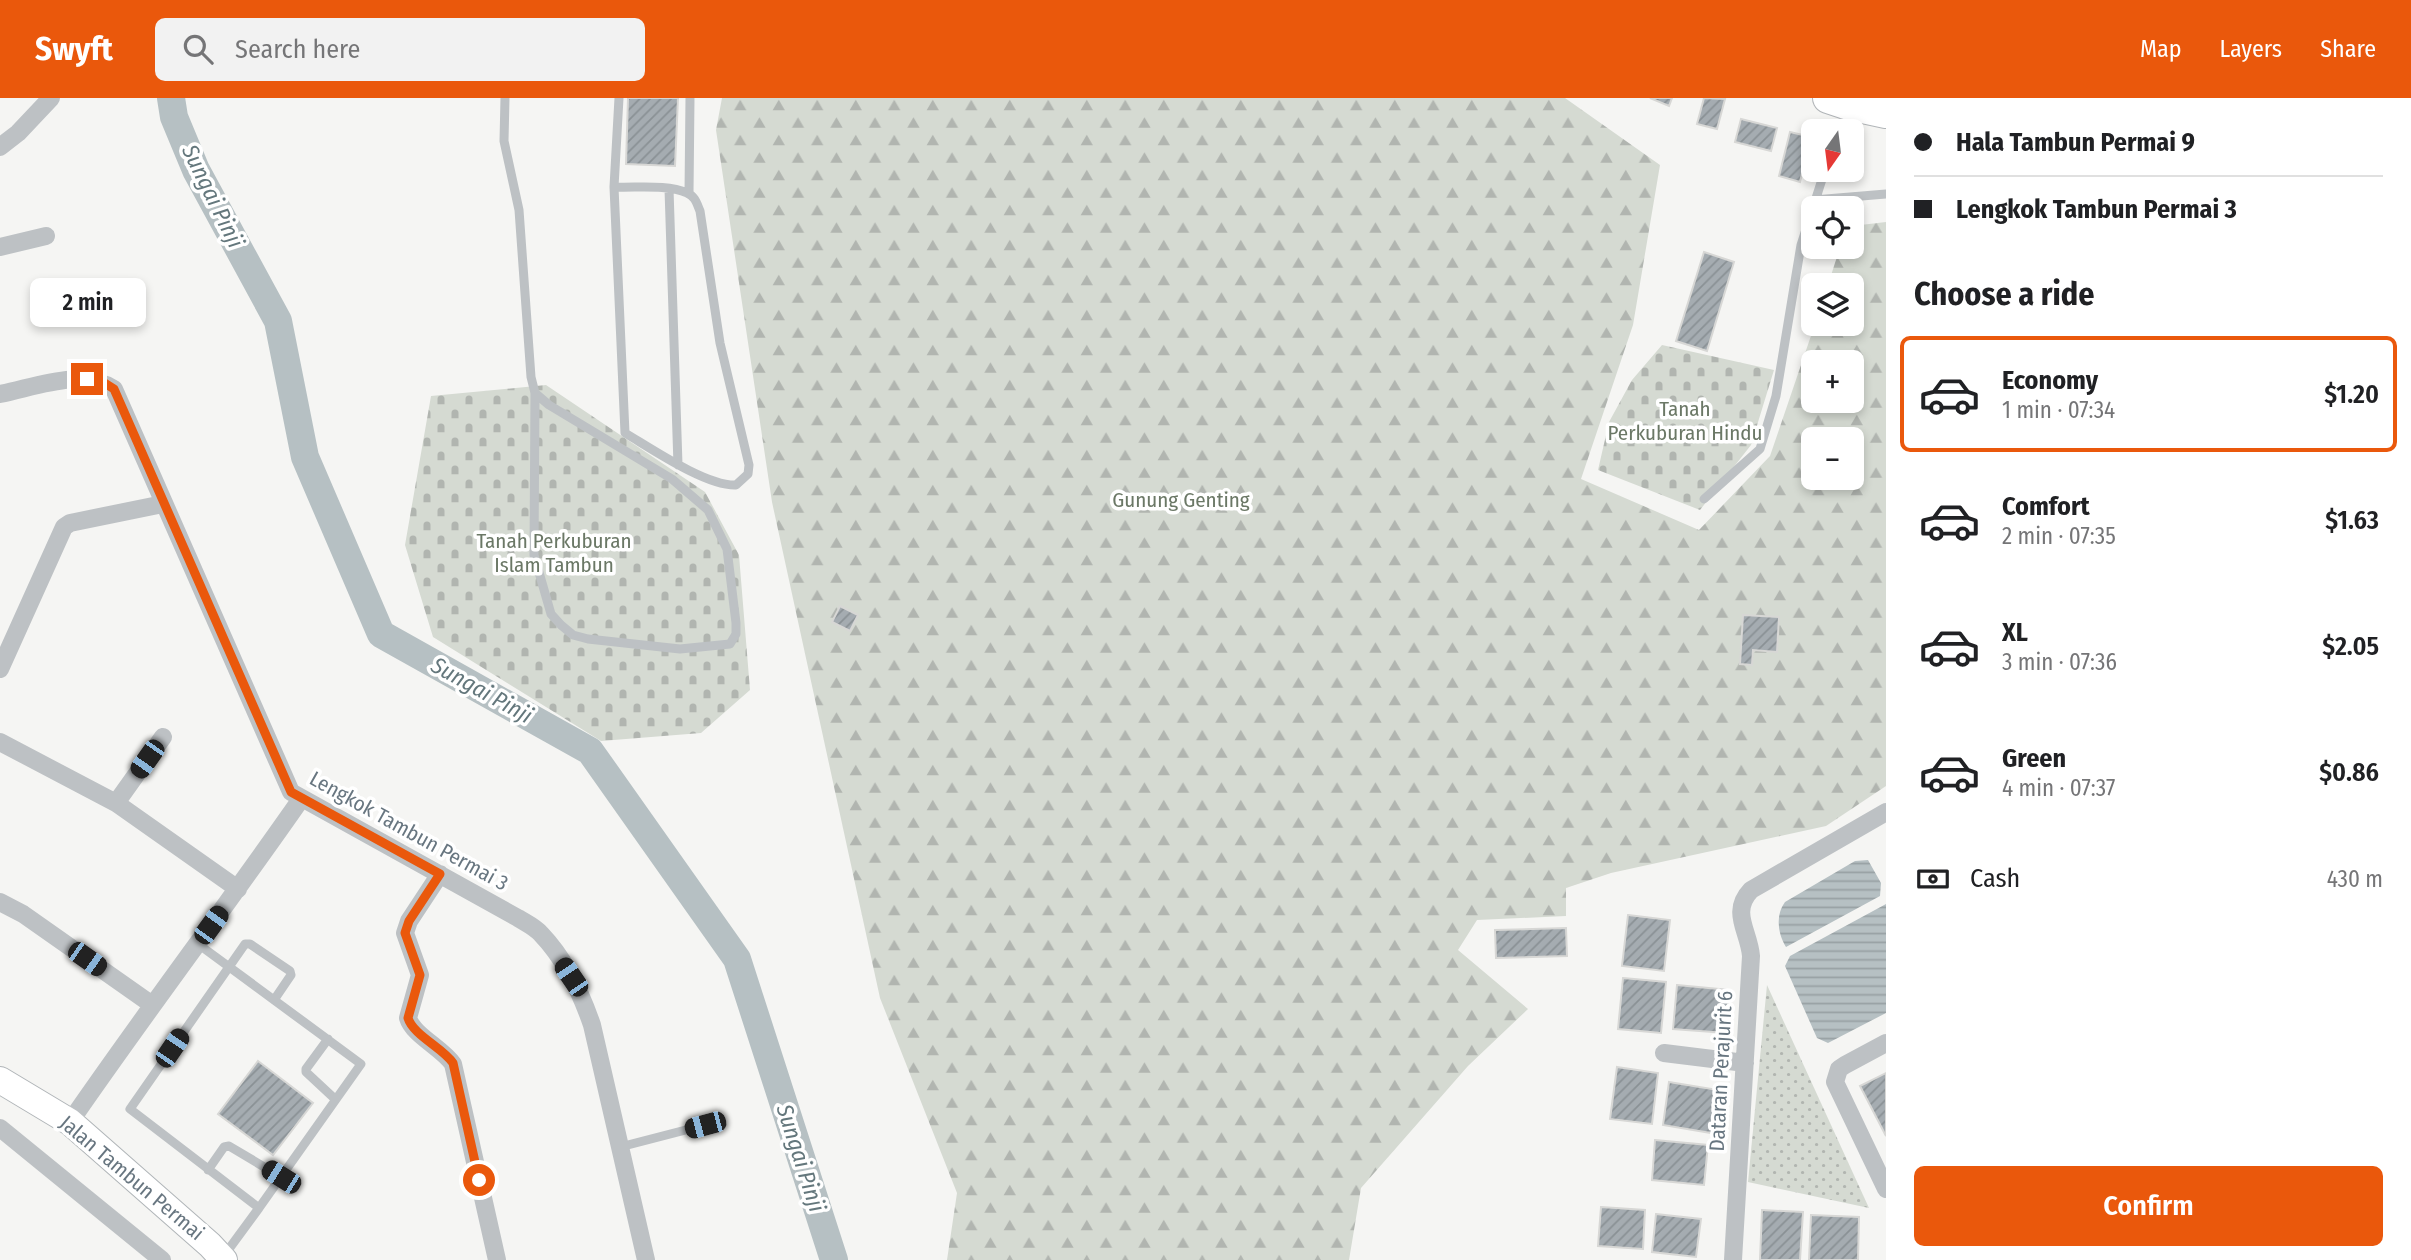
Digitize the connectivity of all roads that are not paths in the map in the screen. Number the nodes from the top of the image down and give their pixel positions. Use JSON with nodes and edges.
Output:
{"nodes":[{"id":1,"x":51,"y":98,"type":"edge"},
{"id":2,"x":505,"y":98,"type":"edge"},
{"id":3,"x":619,"y":98,"type":"edge"},
{"id":4,"x":690,"y":98,"type":"edge"},
{"id":5,"x":1839,"y":112,"type":"edge"},
{"id":6,"x":1886,"y":113,"type":"edge"},
{"id":7,"x":0,"y":147,"type":"edge"},
{"id":8,"x":614,"y":187,"type":"junction"},
{"id":9,"x":669,"y":189,"type":"junction"},
{"id":10,"x":689,"y":193,"type":"junction"},
{"id":11,"x":1886,"y":194,"type":"edge"},
{"id":12,"x":1862,"y":196,"type":"edge"},
{"id":13,"x":46,"y":236,"type":"dead end"},
{"id":14,"x":0,"y":247,"type":"edge"},
{"id":15,"x":1801,"y":251,"type":"edge"},
{"id":16,"x":535,"y":393,"type":"junction"},
{"id":17,"x":0,"y":394,"type":"edge"},
{"id":18,"x":678,"y":464,"type":"junction"},
{"id":19,"x":1704,"y":499,"type":"dead end"},
{"id":20,"x":163,"y":504,"type":"junction"},
{"id":21,"x":0,"y":668,"type":"edge"},
{"id":22,"x":163,"y":737,"type":"dead end"},
{"id":23,"x":0,"y":743,"type":"edge"},
{"id":24,"x":301,"y":799,"type":"junction"},
{"id":25,"x":116,"y":803,"type":"junction"},
{"id":26,"x":1885,"y":815,"type":"edge"},
{"id":27,"x":440,"y":874,"type":"junction"},
{"id":28,"x":238,"y":889,"type":"junction"},
{"id":29,"x":0,"y":902,"type":"edge"},
{"id":30,"x":198,"y":944,"type":"junction"},
{"id":31,"x":228,"y":966,"type":"junction"},
{"id":32,"x":274,"y":999,"type":"junction"},
{"id":33,"x":151,"y":1004,"type":"junction"},
{"id":34,"x":328,"y":1039,"type":"junction"},
{"id":35,"x":1886,"y":1043,"type":"edge"},
{"id":36,"x":1664,"y":1054,"type":"dead end"},
{"id":37,"x":1745,"y":1063,"type":"junction"},
{"id":38,"x":0,"y":1080,"type":"edge"},
{"id":39,"x":335,"y":1099,"type":"junction"},
{"id":40,"x":70,"y":1122,"type":"junction"},
{"id":41,"x":705,"y":1125,"type":"dead end"},
{"id":42,"x":0,"y":1128,"type":"edge"},
{"id":43,"x":620,"y":1147,"type":"junction"},
{"id":44,"x":208,"y":1170,"type":"junction"},
{"id":45,"x":281,"y":1177,"type":"junction"},
{"id":46,"x":1886,"y":1189,"type":"edge"},
{"id":47,"x":259,"y":1208,"type":"junction"},
{"id":48,"x":223,"y":1259,"type":"edge"},
{"id":49,"x":162,"y":1260,"type":"edge"},
{"id":50,"x":497,"y":1260,"type":"edge"},
{"id":51,"x":646,"y":1260,"type":"edge"},
{"id":52,"x":1733,"y":1260,"type":"edge"}],
"edges":[{"from":1,"to":7,"type":"street"},
{"from":2,"to":16,"type":"lane"},
{"from":3,"to":8,"type":"lane"},
{"from":4,"to":10,"type":"lane"},
{"from":5,"to":6,"type":"main road"},
{"from":8,"to":9,"type":"lane"},
{"from":8,"to":18,"type":"lane"},
{"from":9,"to":10,"type":"lane"},
{"from":9,"to":18,"type":"lane"},
{"from":10,"to":18,"type":"lane"},
{"from":11,"to":12,"type":"lane"},
{"from":13,"to":14,"type":"street"},
{"from":15,"to":19,"type":"lane"},
{"from":16,"to":16,"type":"lane"},
{"from":17,"to":20,"type":"street","name":"Lengkok Tambun Permai 3"},
{"from":20,"to":21,"type":"street"},
{"from":20,"to":24,"type":"street","name":"Lengkok Tambun Permai 3"},
{"from":22,"to":25,"type":"street"},
{"from":23,"to":25,"type":"street"},
{"from":24,"to":27,"type":"street","name":"Lengkok Tambun Permai 3"},
{"from":24,"to":28,"type":"street"},
{"from":25,"to":28,"type":"street"},
{"from":26,"to":37,"type":"street","name":"Dataran Perajurit 6"},
{"from":27,"to":43,"type":"street","name":"Lengkok Tambun Permai 3"},
{"from":27,"to":50,"type":"street"},
{"from":28,"to":30,"type":"street"},
{"from":29,"to":33,"type":"street"},
{"from":30,"to":31,"type":"lane"},
{"from":30,"to":33,"type":"street"},
{"from":31,"to":32,"type":"lane"},
{"from":31,"to":32,"type":"lane"},
{"from":31,"to":44,"type":"lane"},
{"from":32,"to":34,"type":"lane"},
{"from":33,"to":40,"type":"street"},
{"from":34,"to":39,"type":"lane"},
{"from":34,"to":39,"type":"lane"},
{"from":35,"to":46,"type":"street"},
{"from":36,"to":37,"type":"street"},
{"from":37,"to":52,"type":"street","name":"Dataran Perajurit 6"},
{"from":38,"to":40,"type":"street","name":"Jalan Tambun Permai"},
{"from":39,"to":45,"type":"lane"},
{"from":40,"to":48,"type":"street","name":"Jalan Tambun Permai"},
{"from":41,"to":43,"type":"lane"},
{"from":42,"to":49,"type":"street"},
{"from":43,"to":51,"type":"street","name":"Lengkok Tambun Permai 3"},
{"from":44,"to":45,"type":"lane"},
{"from":44,"to":47,"type":"lane"},
{"from":45,"to":47,"type":"lane"},
{"from":47,"to":48,"type":"lane"}]}
